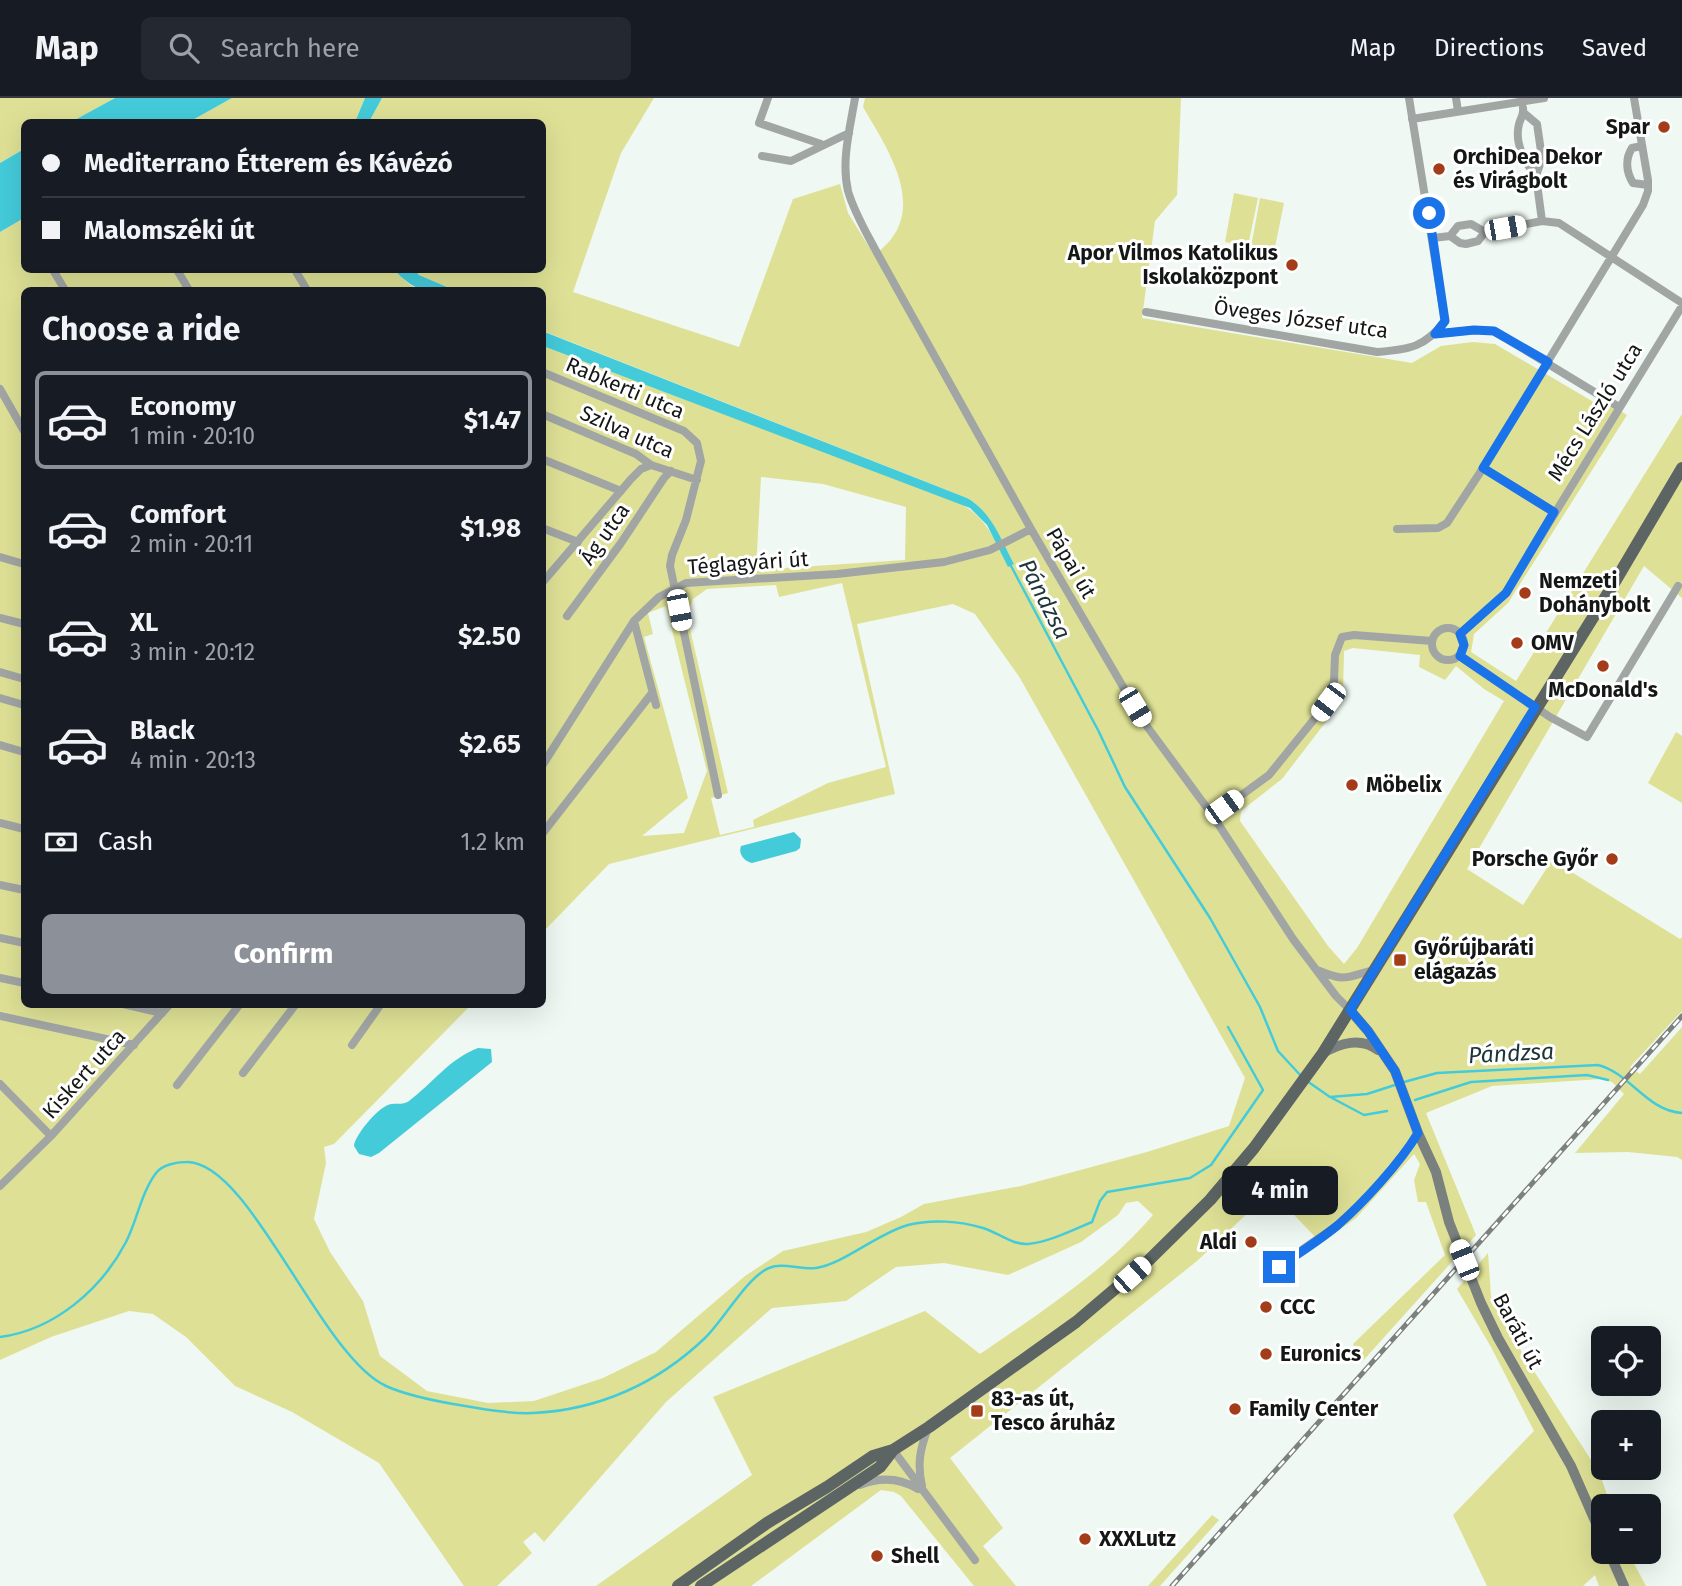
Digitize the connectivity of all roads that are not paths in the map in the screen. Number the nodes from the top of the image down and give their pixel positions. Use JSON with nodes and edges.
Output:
{"nodes":[{"id":1,"x":768,"y":98,"type":"edge"},
{"id":2,"x":855,"y":98,"type":"edge"},
{"id":3,"x":1409,"y":98,"type":"edge"},
{"id":4,"x":1456,"y":98,"type":"edge"},
{"id":5,"x":1544,"y":98,"type":"edge"},
{"id":6,"x":1634,"y":98,"type":"edge"},
{"id":7,"x":1523,"y":102,"type":"junction"},
{"id":8,"x":1458,"y":111,"type":"junction"},
{"id":9,"x":1524,"y":113,"type":"junction"},
{"id":10,"x":1412,"y":118,"type":"junction"},
{"id":11,"x":849,"y":132,"type":"junction"},
{"id":12,"x":821,"y":144,"type":"junction"},
{"id":13,"x":1642,"y":146,"type":"junction"},
{"id":14,"x":762,"y":156,"type":"dead end"},
{"id":15,"x":1536,"y":176,"type":"junction"},
{"id":16,"x":1648,"y":185,"type":"junction"},
{"id":17,"x":1542,"y":222,"type":"junction"},
{"id":18,"x":1485,"y":232,"type":"junction"},
{"id":19,"x":1450,"y":236,"type":"junction"},
{"id":20,"x":1433,"y":238,"type":"junction"},
{"id":21,"x":1611,"y":256,"type":"junction"},
{"id":22,"x":1682,"y":305,"type":"edge"},
{"id":23,"x":1146,"y":312,"type":"dead end"},
{"id":24,"x":1435,"y":334,"type":"junction"},
{"id":25,"x":1548,"y":362,"type":"junction"},
{"id":26,"x":546,"y":374,"type":"edge"},
{"id":27,"x":0,"y":389,"type":"edge"},
{"id":28,"x":1619,"y":407,"type":"junction"},
{"id":29,"x":546,"y":416,"type":"edge"},
{"id":30,"x":21,"y":426,"type":"edge"},
{"id":31,"x":546,"y":461,"type":"edge"},
{"id":32,"x":651,"y":465,"type":"junction"},
{"id":33,"x":1483,"y":468,"type":"junction"},
{"id":34,"x":1682,"y":468,"type":"edge"},
{"id":35,"x":671,"y":471,"type":"junction"},
{"id":36,"x":697,"y":480,"type":"junction"},
{"id":37,"x":621,"y":491,"type":"junction"},
{"id":38,"x":1554,"y":512,"type":"junction"},
{"id":39,"x":1031,"y":529,"type":"junction"},
{"id":40,"x":1397,"y":529,"type":"dead end"},
{"id":41,"x":546,"y":530,"type":"edge"},
{"id":42,"x":578,"y":542,"type":"junction"},
{"id":43,"x":0,"y":557,"type":"edge"},
{"id":44,"x":21,"y":563,"type":"edge"},
{"id":45,"x":546,"y":578,"type":"edge"},
{"id":46,"x":1678,"y":586,"type":"dead end"},
{"id":47,"x":674,"y":588,"type":"junction"},
{"id":48,"x":567,"y":616,"type":"dead end"},
{"id":49,"x":0,"y":618,"type":"edge"},
{"id":50,"x":634,"y":621,"type":"junction"},
{"id":51,"x":21,"y":623,"type":"edge"},
{"id":52,"x":1460,"y":634,"type":"junction"},
{"id":53,"x":1432,"y":641,"type":"junction"},
{"id":54,"x":1460,"y":656,"type":"junction"},
{"id":55,"x":0,"y":672,"type":"edge"},
{"id":56,"x":21,"y":678,"type":"edge"},
{"id":57,"x":652,"y":692,"type":"junction"},
{"id":58,"x":0,"y":698,"type":"edge"},
{"id":59,"x":21,"y":704,"type":"edge"},
{"id":60,"x":656,"y":705,"type":"dead end"},
{"id":61,"x":1535,"y":707,"type":"junction"},
{"id":62,"x":0,"y":746,"type":"edge"},
{"id":63,"x":21,"y":751,"type":"edge"},
{"id":64,"x":546,"y":760,"type":"edge"},
{"id":65,"x":718,"y":795,"type":"dead end"},
{"id":66,"x":1213,"y":816,"type":"junction"},
{"id":67,"x":0,"y":823,"type":"edge"},
{"id":68,"x":21,"y":828,"type":"edge"},
{"id":69,"x":546,"y":829,"type":"edge"},
{"id":70,"x":0,"y":885,"type":"edge"},
{"id":71,"x":21,"y":889,"type":"edge"},
{"id":72,"x":0,"y":938,"type":"edge"},
{"id":73,"x":21,"y":942,"type":"edge"},
{"id":74,"x":1315,"y":970,"type":"junction"},
{"id":75,"x":1374,"y":971,"type":"junction"},
{"id":76,"x":0,"y":978,"type":"edge"},
{"id":77,"x":21,"y":982,"type":"edge"},
{"id":78,"x":140,"y":1008,"type":"edge"},
{"id":79,"x":166,"y":1008,"type":"edge"},
{"id":80,"x":237,"y":1008,"type":"edge"},
{"id":81,"x":293,"y":1008,"type":"edge"},
{"id":82,"x":378,"y":1008,"type":"edge"},
{"id":83,"x":1350,"y":1010,"type":"junction"},
{"id":84,"x":162,"y":1013,"type":"junction"},
{"id":85,"x":0,"y":1016,"type":"edge"},
{"id":86,"x":134,"y":1045,"type":"junction"},
{"id":87,"x":352,"y":1045,"type":"dead end"},
{"id":88,"x":1321,"y":1056,"type":"junction"},
{"id":89,"x":1388,"y":1058,"type":"junction"},
{"id":90,"x":243,"y":1073,"type":"dead end"},
{"id":91,"x":0,"y":1084,"type":"edge"},
{"id":92,"x":177,"y":1085,"type":"dead end"},
{"id":93,"x":1418,"y":1133,"type":"junction"},
{"id":94,"x":51,"y":1136,"type":"junction"},
{"id":95,"x":2,"y":1181,"type":"edge"},
{"id":96,"x":1273,"y":1273,"type":"dead end"},
{"id":97,"x":929,"y":1427,"type":"junction"},
{"id":98,"x":893,"y":1450,"type":"junction"},
{"id":99,"x":923,"y":1493,"type":"junction"},
{"id":100,"x":836,"y":1496,"type":"junction"},
{"id":101,"x":1591,"y":1512,"type":"edge"},
{"id":102,"x":975,"y":1560,"type":"dead end"},
{"id":103,"x":1614,"y":1564,"type":"edge"},
{"id":104,"x":678,"y":1586,"type":"edge"},
{"id":105,"x":701,"y":1586,"type":"edge"},
{"id":106,"x":1624,"y":1586,"type":"edge"}],
"edges":[{"from":1,"to":12,"type":"street"},
{"from":2,"to":11,"type":"street","name":"Pápai út"},
{"from":3,"to":10,"type":"street"},
{"from":4,"to":8,"type":"street"},
{"from":5,"to":7,"type":"street"},
{"from":6,"to":13,"type":"street"},
{"from":7,"to":8,"type":"street"},
{"from":7,"to":9,"type":"street"},
{"from":8,"to":10,"type":"street"},
{"from":9,"to":15,"type":"street"},
{"from":9,"to":15,"type":"street"},
{"from":10,"to":20,"type":"street"},
{"from":11,"to":12,"type":"street"},
{"from":11,"to":39,"type":"street","name":"Pápai út"},
{"from":12,"to":14,"type":"street"},
{"from":13,"to":16,"type":"street"},
{"from":13,"to":16,"type":"street"},
{"from":15,"to":17,"type":"street"},
{"from":16,"to":21,"type":"street"},
{"from":17,"to":18,"type":"street"},
{"from":17,"to":21,"type":"street"},
{"from":18,"to":19,"type":"street"},
{"from":18,"to":19,"type":"street"},
{"from":19,"to":20,"type":"street"},
{"from":20,"to":24,"type":"street"},
{"from":21,"to":22,"type":"street"},
{"from":21,"to":25,"type":"street"},
{"from":22,"to":28,"type":"street","name":"Mécs László utca"},
{"from":23,"to":24,"type":"street","name":"Öveges József utca"},
{"from":24,"to":25,"type":"street"},
{"from":25,"to":28,"type":"street"},
{"from":25,"to":33,"type":"street"},
{"from":26,"to":36,"type":"street","name":"Rabkerti utca"},
{"from":27,"to":30,"type":"street"},
{"from":28,"to":38,"type":"street","name":"Mécs László utca"},
{"from":29,"to":32,"type":"street","name":"Szilva utca"},
{"from":31,"to":37,"type":"street"},
{"from":32,"to":35,"type":"street","name":"Szilva utca"},
{"from":32,"to":37,"type":"street"},
{"from":33,"to":38,"type":"street"},
{"from":33,"to":40,"type":"street"},
{"from":34,"to":61,"type":"main road"},
{"from":35,"to":36,"type":"street","name":"Szilva utca"},
{"from":35,"to":48,"type":"street","name":"Ág utca"},
{"from":36,"to":47,"type":"street","name":"Rabkerti utca"},
{"from":37,"to":42,"type":"street"},
{"from":38,"to":52,"type":"street","name":"Mécs László utca"},
{"from":39,"to":47,"type":"street","name":"Téglagyári út"},
{"from":39,"to":66,"type":"street","name":"Pápai út"},
{"from":41,"to":42,"type":"street"},
{"from":42,"to":45,"type":"street"},
{"from":43,"to":44,"type":"street"},
{"from":46,"to":61,"type":"street"},
{"from":47,"to":50,"type":"street"},
{"from":47,"to":65,"type":"street","name":"Téglagyári út"},
{"from":49,"to":51,"type":"street"},
{"from":50,"to":57,"type":"street"},
{"from":50,"to":64,"type":"street"},
{"from":52,"to":53,"type":"street","name":"Mécs László utca"},
{"from":52,"to":54,"type":"street"},
{"from":53,"to":54,"type":"street"},
{"from":53,"to":66,"type":"street","name":"Mécs László utca"},
{"from":54,"to":61,"type":"street"},
{"from":55,"to":56,"type":"street"},
{"from":57,"to":60,"type":"street"},
{"from":57,"to":69,"type":"street"},
{"from":58,"to":59,"type":"street"},
{"from":61,"to":75,"type":"main road"},
{"from":62,"to":63,"type":"street"},
{"from":66,"to":74,"type":"street","name":"Pápai út"},
{"from":67,"to":68,"type":"street"},
{"from":70,"to":71,"type":"street"},
{"from":72,"to":73,"type":"street"},
{"from":74,"to":75,"type":"street"},
{"from":74,"to":83,"type":"street","name":"Pápai út"},
{"from":75,"to":83,"type":"main road"},
{"from":76,"to":77,"type":"street"},
{"from":78,"to":84,"type":"street"},
{"from":79,"to":84,"type":"street","name":"Kiskert utca"},
{"from":80,"to":92,"type":"street"},
{"from":81,"to":90,"type":"street"},
{"from":82,"to":87,"type":"street"},
{"from":83,"to":88,"type":"main road"},
{"from":83,"to":89,"type":"street","name":"Baráti út"},
{"from":84,"to":86,"type":"street","name":"Kiskert utca"},
{"from":85,"to":86,"type":"street"},
{"from":86,"to":94,"type":"street","name":"Kiskert utca"},
{"from":88,"to":89,"type":"street"},
{"from":88,"to":97,"type":"main road"},
{"from":89,"to":93,"type":"street","name":"Baráti út"},
{"from":91,"to":94,"type":"street"},
{"from":93,"to":96,"type":"street"},
{"from":93,"to":101,"type":"street","name":"Baráti út"},
{"from":94,"to":95,"type":"street","name":"Kiskert utca"},
{"from":97,"to":98,"type":"main road"},
{"from":97,"to":99,"type":"street"},
{"from":98,"to":99,"type":"street"},
{"from":98,"to":100,"type":"main road"},
{"from":98,"to":104,"type":"main road"},
{"from":99,"to":100,"type":"street"},
{"from":99,"to":102,"type":"street"},
{"from":100,"to":105,"type":"main road"},
{"from":103,"to":106,"type":"street"}]}
